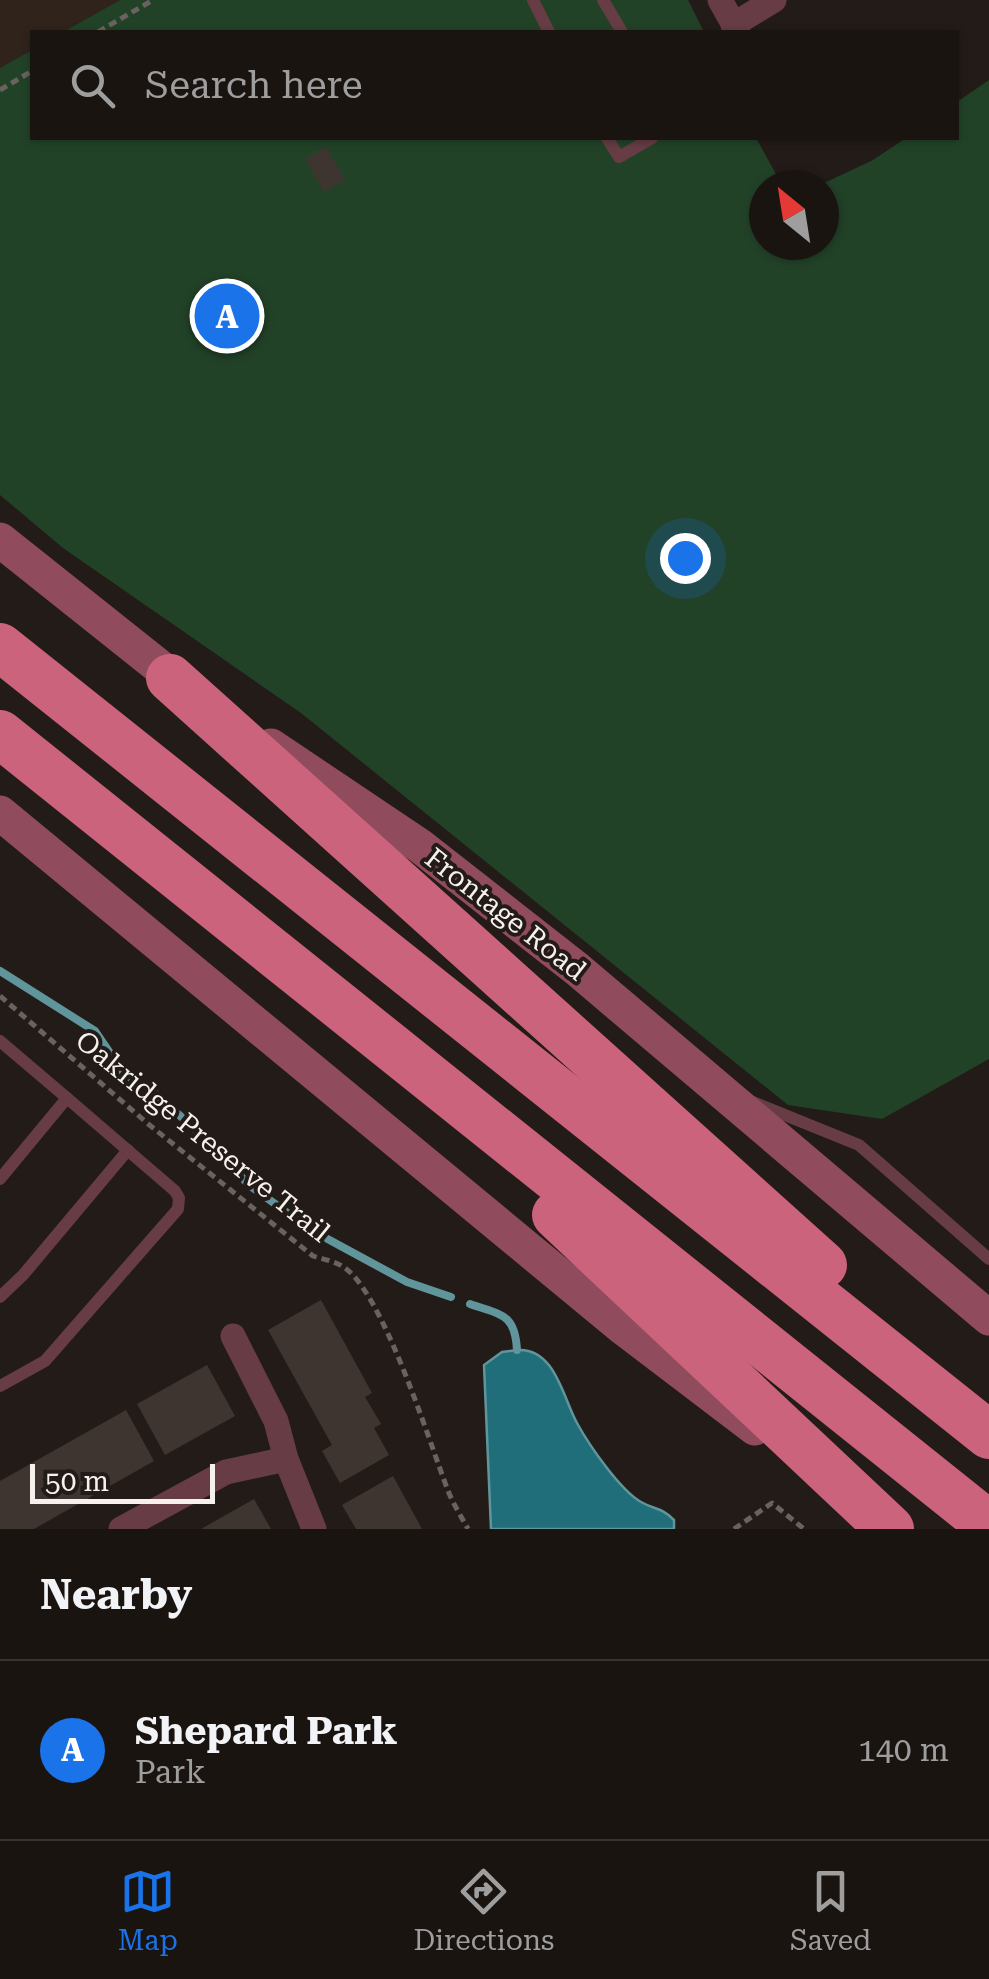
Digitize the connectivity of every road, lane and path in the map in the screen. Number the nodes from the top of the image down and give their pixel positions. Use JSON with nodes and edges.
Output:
{"nodes":[{"id":1,"x":153,"y":0,"type":"edge"},
{"id":2,"x":533,"y":0,"type":"edge"},
{"id":3,"x":604,"y":0,"type":"edge"},
{"id":4,"x":720,"y":0,"type":"edge"},
{"id":5,"x":774,"y":0,"type":"edge"},
{"id":6,"x":736,"y":29,"type":"edge"},
{"id":7,"x":101,"y":30,"type":"edge"},
{"id":8,"x":547,"y":30,"type":"edge"},
{"id":9,"x":621,"y":30,"type":"edge"},
{"id":10,"x":30,"y":72,"type":"edge"},
{"id":11,"x":0,"y":90,"type":"edge"},
{"id":12,"x":609,"y":140,"type":"edge"},
{"id":13,"x":648,"y":140,"type":"edge"},
{"id":14,"x":0,"y":540,"type":"edge"},
{"id":15,"x":0,"y":647,"type":"edge"},
{"id":16,"x":170,"y":678,"type":"junction"},
{"id":17,"x":0,"y":734,"type":"edge"},
{"id":18,"x":0,"y":813,"type":"edge"},
{"id":19,"x":302,"y":976,"type":"junction"},
{"id":20,"x":0,"y":996,"type":"edge"},
{"id":21,"x":0,"y":1040,"type":"edge"},
{"id":22,"x":722,"y":1090,"type":"junction"},
{"id":23,"x":67,"y":1098,"type":"junction"},
{"id":24,"x":128,"y":1150,"type":"junction"},
{"id":25,"x":0,"y":1179,"type":"edge"},
{"id":26,"x":989,"y":1259,"type":"edge"},
{"id":27,"x":0,"y":1297,"type":"edge"},
{"id":28,"x":989,"y":1318,"type":"edge"},
{"id":29,"x":233,"y":1336,"type":"dead end"},
{"id":30,"x":0,"y":1386,"type":"edge"},
{"id":31,"x":989,"y":1414,"type":"edge"},
{"id":32,"x":989,"y":1435,"type":"edge"},
{"id":33,"x":286,"y":1459,"type":"junction"},
{"id":34,"x":989,"y":1525,"type":"edge"},
{"id":35,"x":121,"y":1529,"type":"edge"},
{"id":36,"x":314,"y":1529,"type":"edge"},
{"id":37,"x":468,"y":1529,"type":"edge"},
{"id":38,"x":734,"y":1529,"type":"edge"},
{"id":39,"x":804,"y":1529,"type":"edge"},
{"id":40,"x":889,"y":1529,"type":"edge"}],
"edges":[{"from":1,"to":7,"type":"path"},
{"from":2,"to":8,"type":"lane"},
{"from":3,"to":9,"type":"lane"},
{"from":4,"to":6,"type":"street"},
{"from":5,"to":6,"type":"street"},
{"from":10,"to":11,"type":"path"},
{"from":12,"to":13,"type":"lane"},
{"from":14,"to":16,"type":"main road","name":"Frontage Road"},
{"from":15,"to":32,"type":"highway"},
{"from":16,"to":22,"type":"main road","name":"Frontage Road"},
{"from":16,"to":31,"type":"highway"},
{"from":17,"to":19,"type":"highway"},
{"from":18,"to":40,"type":"main road"},
{"from":19,"to":34,"type":"highway"},
{"from":19,"to":40,"type":"highway"},
{"from":20,"to":37,"type":"path","name":"Oakridge Preserve Trail"},
{"from":21,"to":23,"type":"lane"},
{"from":22,"to":26,"type":"lane"},
{"from":22,"to":28,"type":"main road","name":"Frontage Road"},
{"from":23,"to":24,"type":"lane"},
{"from":23,"to":25,"type":"lane"},
{"from":24,"to":27,"type":"lane"},
{"from":24,"to":30,"type":"lane"},
{"from":29,"to":33,"type":"street"},
{"from":33,"to":35,"type":"street"},
{"from":33,"to":36,"type":"street"},
{"from":38,"to":39,"type":"path"}]}
